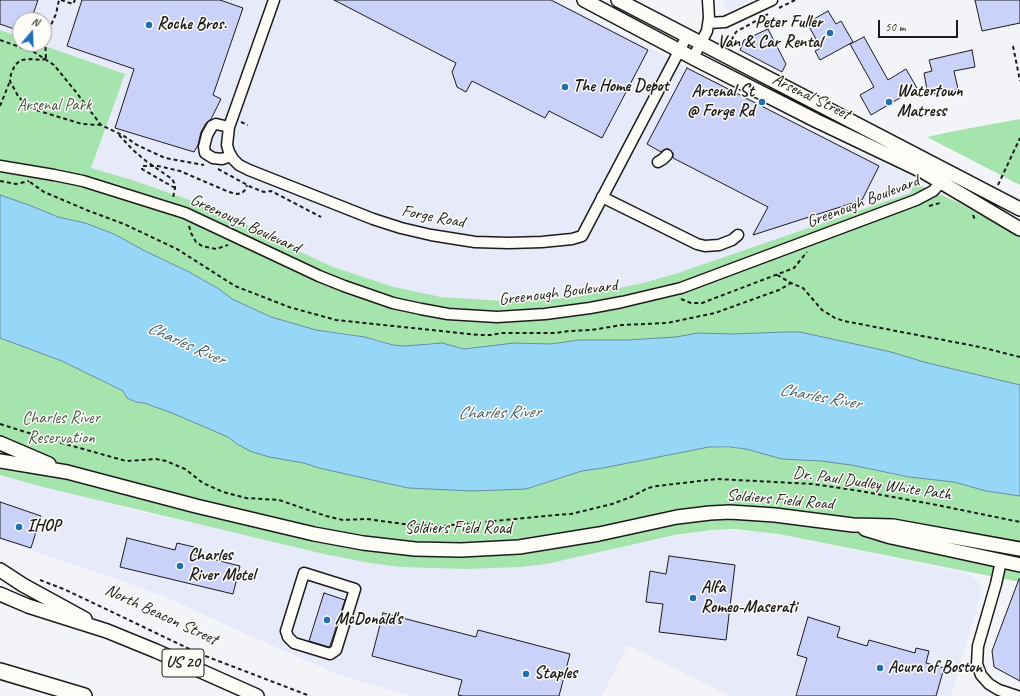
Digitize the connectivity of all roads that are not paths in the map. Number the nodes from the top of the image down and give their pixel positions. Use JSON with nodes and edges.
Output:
{"nodes":[{"id":1,"x":274,"y":0,"type":"edge"},
{"id":2,"x":584,"y":0,"type":"edge"},
{"id":3,"x":618,"y":0,"type":"edge"},
{"id":4,"x":708,"y":0,"type":"edge"},
{"id":5,"x":772,"y":0,"type":"edge"},
{"id":6,"x":709,"y":23,"type":"junction"},
{"id":7,"x":687,"y":36,"type":"junction"},
{"id":8,"x":701,"y":43,"type":"junction"},
{"id":9,"x":679,"y":51,"type":"junction"},
{"id":10,"x":693,"y":58,"type":"junction"},
{"id":11,"x":229,"y":127,"type":"junction"},
{"id":12,"x":667,"y":155,"type":"dead end"},
{"id":13,"x":230,"y":156,"type":"junction"},
{"id":14,"x":658,"y":162,"type":"dead end"},
{"id":15,"x":0,"y":166,"type":"edge"},
{"id":16,"x":945,"y":177,"type":"junction"},
{"id":17,"x":602,"y":198,"type":"junction"},
{"id":18,"x":1020,"y":209,"type":"edge"},
{"id":19,"x":1020,"y":229,"type":"edge"},
{"id":20,"x":738,"y":235,"type":"dead end"},
{"id":21,"x":0,"y":443,"type":"edge"},
{"id":22,"x":0,"y":461,"type":"edge"},
{"id":23,"x":67,"y":472,"type":"junction"},
{"id":24,"x":853,"y":525,"type":"junction"},
{"id":25,"x":1020,"y":549,"type":"edge"},
{"id":26,"x":1001,"y":561,"type":"junction"},
{"id":27,"x":1020,"y":565,"type":"edge"},
{"id":28,"x":0,"y":570,"type":"edge"},
{"id":29,"x":0,"y":594,"type":"edge"},
{"id":30,"x":107,"y":631,"type":"junction"},
{"id":31,"x":286,"y":631,"type":"joint"},
{"id":32,"x":0,"y":671,"type":"edge"},
{"id":33,"x":84,"y":696,"type":"edge"},
{"id":34,"x":257,"y":696,"type":"edge"},
{"id":35,"x":1016,"y":696,"type":"edge"}],
"edges":[{"from":1,"to":11,"type":"street"},
{"from":2,"to":9,"type":"main road","name":"Arsenal Street"},
{"from":3,"to":7,"type":"main road","name":"Arsenal Street"},
{"from":4,"to":6,"type":"street"},
{"from":5,"to":6,"type":"street"},
{"from":6,"to":8,"type":"street"},
{"from":7,"to":8,"type":"main road","name":"Arsenal Street"},
{"from":7,"to":9,"type":"street","name":"Forge Road"},
{"from":8,"to":10,"type":"street"},
{"from":8,"to":16,"type":"main road","name":"Arsenal Street"},
{"from":9,"to":10,"type":"main road","name":"Arsenal Street"},
{"from":9,"to":17,"type":"street","name":"Forge Road"},
{"from":10,"to":16,"type":"main road","name":"Arsenal Street"},
{"from":11,"to":13,"type":"street"},
{"from":11,"to":13,"type":"street"},
{"from":12,"to":14,"type":"street"},
{"from":13,"to":17,"type":"street","name":"Forge Road"},
{"from":15,"to":16,"type":"street","name":"Greenough Boulevard"},
{"from":16,"to":18,"type":"main road","name":"Arsenal Street"},
{"from":16,"to":19,"type":"main road","name":"Arsenal Street"},
{"from":17,"to":20,"type":"street"},
{"from":21,"to":23,"type":"main road","name":"Soldiers Field Road"},
{"from":22,"to":23,"type":"main road","name":"Soldiers Field Road"},
{"from":23,"to":24,"type":"main road","name":"Soldiers Field Road"},
{"from":24,"to":25,"type":"main road","name":"Soldiers Field Road"},
{"from":24,"to":26,"type":"main road","name":"Soldiers Field Road"},
{"from":26,"to":27,"type":"main road","name":"Soldiers Field Road"},
{"from":26,"to":35,"type":"street"},
{"from":28,"to":30,"type":"main road","name":"North Beacon Street","number":"US 20"},
{"from":29,"to":30,"type":"main road","name":"North Beacon Street","number":"US 20"},
{"from":30,"to":34,"type":"main road","name":"North Beacon Street","number":"US 20"},
{"from":31,"to":31,"type":"street"},
{"from":32,"to":33,"type":"highway"}]}
